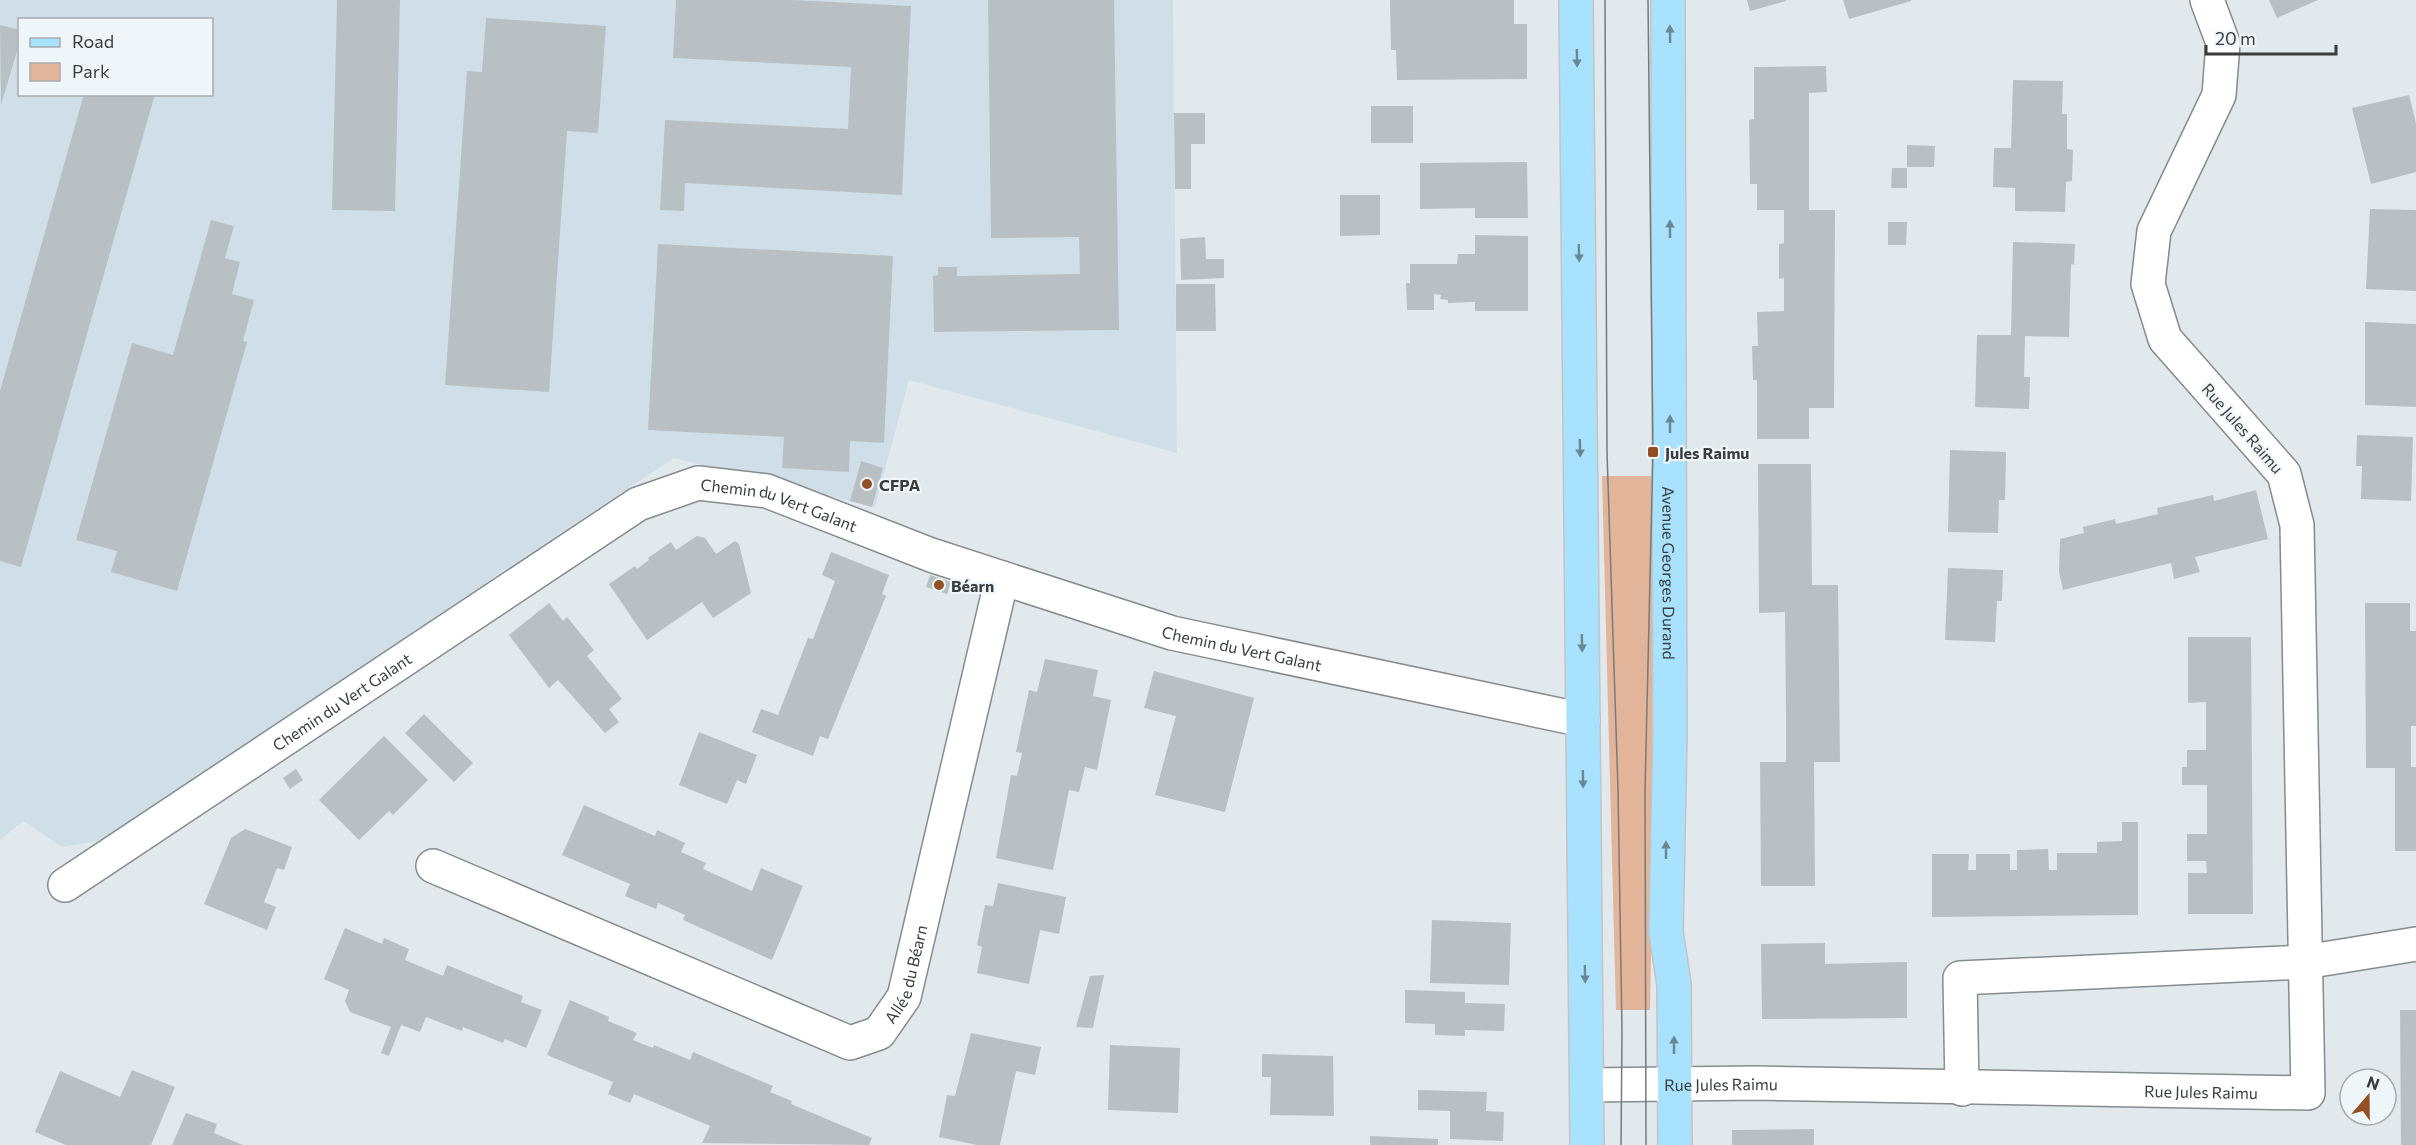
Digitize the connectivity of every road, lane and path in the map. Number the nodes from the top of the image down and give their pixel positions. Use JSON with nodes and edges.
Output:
{"nodes":[{"id":1,"x":1576,"y":0,"type":"edge"},
{"id":2,"x":1668,"y":0,"type":"edge"},
{"id":3,"x":2206,"y":0,"type":"edge"},
{"id":4,"x":1002,"y":578,"type":"junction"},
{"id":5,"x":1583,"y":720,"type":"junction"},
{"id":6,"x":433,"y":866,"type":"dead end"},
{"id":7,"x":65,"y":885,"type":"dead end"},
{"id":8,"x":2416,"y":944,"type":"edge"},
{"id":9,"x":2305,"y":962,"type":"junction"},
{"id":10,"x":1587,"y":1085,"type":"junction"},
{"id":11,"x":1674,"y":1085,"type":"junction"},
{"id":12,"x":1962,"y":1089,"type":"junction"},
{"id":13,"x":1587,"y":1145,"type":"edge"},
{"id":14,"x":1675,"y":1145,"type":"edge"}],
"edges":[{"from":1,"to":5,"type":"main road","one_way":true},
{"from":11,"to":2,"type":"main road","name":"Avenue Georges Durand","one_way":true},
{"from":3,"to":9,"type":"street","name":"Rue Jules Raimu"},
{"from":4,"to":5,"type":"street","name":"Chemin du Vert Galant"},
{"from":4,"to":6,"type":"street","name":"Allée du Béarn"},
{"from":4,"to":7,"type":"street","name":"Chemin du Vert Galant"},
{"from":5,"to":10,"type":"main road","one_way":true},
{"from":8,"to":9,"type":"street"},
{"from":9,"to":12,"type":"street"},
{"from":9,"to":12,"type":"street","name":"Rue Jules Raimu"},
{"from":10,"to":11,"type":"street","name":"Rue Jules Raimu"},
{"from":10,"to":13,"type":"main road"},
{"from":11,"to":12,"type":"street","name":"Rue Jules Raimu"},
{"from":11,"to":14,"type":"main road","name":"Avenue Georges Durand"}]}
